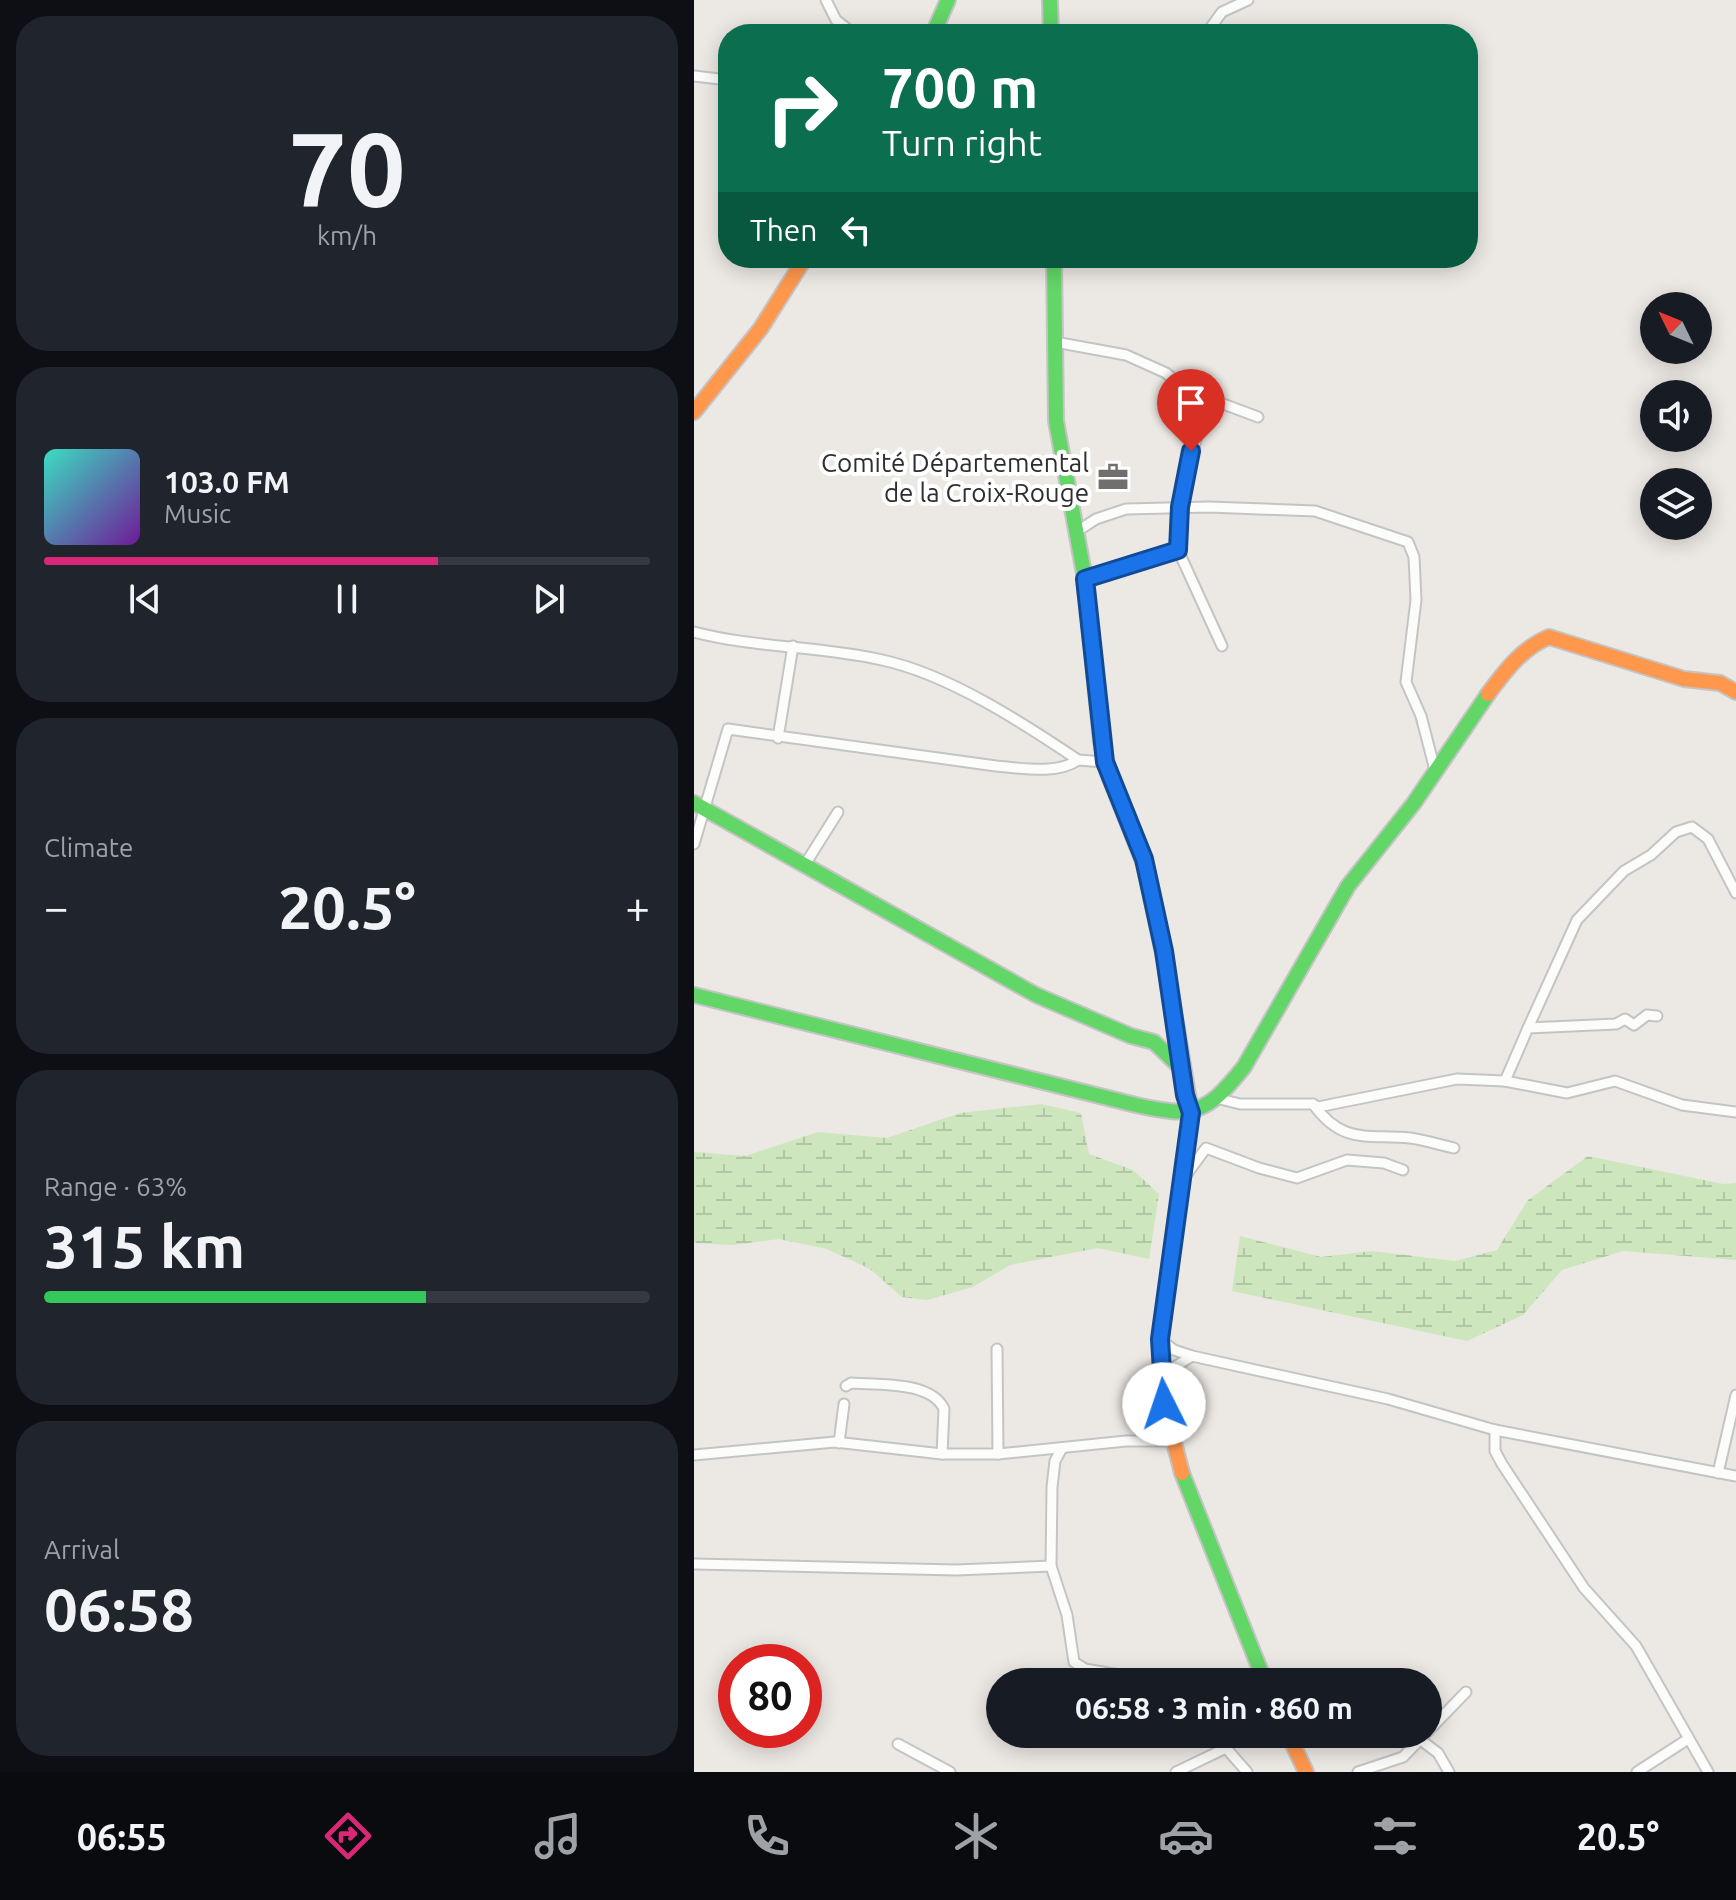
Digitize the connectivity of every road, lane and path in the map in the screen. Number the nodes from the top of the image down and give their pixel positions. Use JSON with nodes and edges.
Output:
{"nodes":[{"id":1,"x":826,"y":0,"type":"edge"},
{"id":2,"x":948,"y":0,"type":"edge"},
{"id":3,"x":1050,"y":0,"type":"edge"},
{"id":4,"x":1248,"y":0,"type":"edge"},
{"id":5,"x":841,"y":24,"type":"edge"},
{"id":6,"x":937,"y":24,"type":"edge"},
{"id":7,"x":1051,"y":24,"type":"edge"},
{"id":8,"x":1213,"y":24,"type":"edge"},
{"id":9,"x":694,"y":76,"type":"edge"},
{"id":10,"x":718,"y":79,"type":"edge"},
{"id":11,"x":799,"y":268,"type":"edge"},
{"id":12,"x":1054,"y":268,"type":"edge"},
{"id":13,"x":1055,"y":342,"type":"junction"},
{"id":14,"x":1208,"y":400,"type":"junction"},
{"id":15,"x":694,"y":412,"type":"edge"},
{"id":16,"x":1258,"y":417,"type":"dead end"},
{"id":17,"x":1180,"y":507,"type":"junction"},
{"id":18,"x":1076,"y":532,"type":"junction"},
{"id":19,"x":1178,"y":550,"type":"junction"},
{"id":20,"x":1085,"y":579,"type":"junction"},
{"id":21,"x":694,"y":632,"type":"edge"},
{"id":22,"x":793,"y":646,"type":"junction"},
{"id":23,"x":1222,"y":646,"type":"dead end"},
{"id":24,"x":1736,"y":692,"type":"edge"},
{"id":25,"x":778,"y":738,"type":"junction"},
{"id":26,"x":1078,"y":760,"type":"junction"},
{"id":27,"x":1105,"y":762,"type":"junction"},
{"id":28,"x":1435,"y":770,"type":"junction"},
{"id":29,"x":700,"y":807,"type":"edge"},
{"id":30,"x":838,"y":812,"type":"dead end"},
{"id":31,"x":694,"y":844,"type":"edge"},
{"id":32,"x":804,"y":866,"type":"junction"},
{"id":33,"x":1736,"y":893,"type":"edge"},
{"id":34,"x":694,"y":995,"type":"edge"},
{"id":35,"x":1657,"y":1016,"type":"dead end"},
{"id":36,"x":1528,"y":1028,"type":"junction"},
{"id":37,"x":1177,"y":1030,"type":"junction"},
{"id":38,"x":1154,"y":1042,"type":"junction"},
{"id":39,"x":1181,"y":1068,"type":"junction"},
{"id":40,"x":1505,"y":1081,"type":"junction"},
{"id":41,"x":1216,"y":1098,"type":"junction"},
{"id":42,"x":1313,"y":1104,"type":"junction"},
{"id":43,"x":1736,"y":1112,"type":"edge"},
{"id":44,"x":1191,"y":1113,"type":"junction"},
{"id":45,"x":1454,"y":1148,"type":"dead end"},
{"id":46,"x":1403,"y":1170,"type":"dead end"},
{"id":47,"x":1180,"y":1178,"type":"junction"},
{"id":48,"x":1160,"y":1339,"type":"junction"},
{"id":49,"x":997,"y":1349,"type":"dead end"},
{"id":50,"x":1192,"y":1356,"type":"junction"},
{"id":51,"x":1162,"y":1375,"type":"junction"},
{"id":52,"x":846,"y":1386,"type":"dead end"},
{"id":53,"x":1736,"y":1395,"type":"edge"},
{"id":54,"x":844,"y":1404,"type":"dead end"},
{"id":55,"x":1495,"y":1430,"type":"junction"},
{"id":56,"x":1171,"y":1441,"type":"junction"},
{"id":57,"x":839,"y":1443,"type":"junction"},
{"id":58,"x":1062,"y":1448,"type":"junction"},
{"id":59,"x":1048,"y":1449,"type":"junction"},
{"id":60,"x":942,"y":1454,"type":"junction"},
{"id":61,"x":998,"y":1454,"type":"junction"},
{"id":62,"x":694,"y":1455,"type":"edge"},
{"id":63,"x":1055,"y":1461,"type":"junction"},
{"id":64,"x":1718,"y":1473,"type":"junction"},
{"id":65,"x":1736,"y":1476,"type":"edge"},
{"id":66,"x":694,"y":1564,"type":"edge"},
{"id":67,"x":1051,"y":1566,"type":"junction"},
{"id":68,"x":1083,"y":1668,"type":"edge"},
{"id":69,"x":1259,"y":1668,"type":"edge"},
{"id":70,"x":1466,"y":1692,"type":"dead end"},
{"id":71,"x":1442,"y":1719,"type":"edge"},
{"id":72,"x":1688,"y":1739,"type":"junction"},
{"id":73,"x":898,"y":1744,"type":"dead end"},
{"id":74,"x":1226,"y":1748,"type":"joint"},
{"id":75,"x":1295,"y":1748,"type":"edge"},
{"id":76,"x":1414,"y":1748,"type":"edge"},
{"id":77,"x":1431,"y":1748,"type":"edge"},
{"id":78,"x":950,"y":1772,"type":"edge"},
{"id":79,"x":1176,"y":1772,"type":"edge"},
{"id":80,"x":1247,"y":1772,"type":"edge"},
{"id":81,"x":1306,"y":1772,"type":"edge"},
{"id":82,"x":1358,"y":1772,"type":"edge"},
{"id":83,"x":1449,"y":1772,"type":"edge"},
{"id":84,"x":1637,"y":1772,"type":"edge"},
{"id":85,"x":1708,"y":1772,"type":"edge"}],
"edges":[{"from":1,"to":5,"type":"street"},
{"from":2,"to":6,"type":"main road"},
{"from":3,"to":7,"type":"main road"},
{"from":4,"to":8,"type":"street"},
{"from":9,"to":10,"type":"street"},
{"from":11,"to":15,"type":"main road"},
{"from":12,"to":13,"type":"main road"},
{"from":13,"to":14,"type":"street"},
{"from":13,"to":18,"type":"main road"},
{"from":14,"to":16,"type":"street"},
{"from":14,"to":17,"type":"street"},
{"from":17,"to":18,"type":"street"},
{"from":17,"to":19,"type":"street"},
{"from":17,"to":28,"type":"street"},
{"from":18,"to":20,"type":"main road"},
{"from":19,"to":20,"type":"street"},
{"from":19,"to":23,"type":"street"},
{"from":20,"to":27,"type":"main road"},
{"from":21,"to":22,"type":"street"},
{"from":22,"to":25,"type":"street"},
{"from":22,"to":26,"type":"street"},
{"from":24,"to":28,"type":"main road"},
{"from":25,"to":26,"type":"street"},
{"from":25,"to":29,"type":"street"},
{"from":26,"to":27,"type":"street"},
{"from":27,"to":37,"type":"main road"},
{"from":28,"to":41,"type":"main road"},
{"from":29,"to":31,"type":"street"},
{"from":29,"to":32,"type":"main road"},
{"from":30,"to":32,"type":"street"},
{"from":32,"to":38,"type":"main road"},
{"from":33,"to":36,"type":"street"},
{"from":34,"to":44,"type":"main road"},
{"from":35,"to":36,"type":"street"},
{"from":36,"to":40,"type":"street"},
{"from":37,"to":38,"type":"main road"},
{"from":37,"to":39,"type":"main road"},
{"from":38,"to":39,"type":"main road"},
{"from":39,"to":44,"type":"main road"},
{"from":40,"to":42,"type":"street"},
{"from":40,"to":43,"type":"street"},
{"from":41,"to":42,"type":"street"},
{"from":41,"to":44,"type":"main road"},
{"from":42,"to":45,"type":"street"},
{"from":44,"to":47,"type":"main road"},
{"from":46,"to":47,"type":"street"},
{"from":47,"to":48,"type":"main road"},
{"from":48,"to":50,"type":"street"},
{"from":48,"to":51,"type":"main road"},
{"from":49,"to":61,"type":"street"},
{"from":50,"to":51,"type":"street"},
{"from":50,"to":55,"type":"street"},
{"from":51,"to":56,"type":"main road"},
{"from":52,"to":60,"type":"street"},
{"from":53,"to":64,"type":"street"},
{"from":54,"to":57,"type":"street"},
{"from":55,"to":64,"type":"street"},
{"from":55,"to":72,"type":"street"},
{"from":56,"to":58,"type":"street"},
{"from":56,"to":69,"type":"main road"},
{"from":57,"to":60,"type":"street"},
{"from":57,"to":62,"type":"street"},
{"from":58,"to":59,"type":"street"},
{"from":58,"to":63,"type":"street"},
{"from":59,"to":61,"type":"street"},
{"from":59,"to":63,"type":"street"},
{"from":60,"to":61,"type":"street"},
{"from":63,"to":67,"type":"street"},
{"from":64,"to":65,"type":"street"},
{"from":66,"to":67,"type":"street"},
{"from":67,"to":68,"type":"street"},
{"from":70,"to":71,"type":"street"},
{"from":72,"to":84,"type":"street"},
{"from":72,"to":85,"type":"street"},
{"from":73,"to":78,"type":"street"},
{"from":74,"to":79,"type":"street"},
{"from":74,"to":80,"type":"street"},
{"from":75,"to":81,"type":"main road"},
{"from":76,"to":82,"type":"street"},
{"from":77,"to":83,"type":"street"}]}
